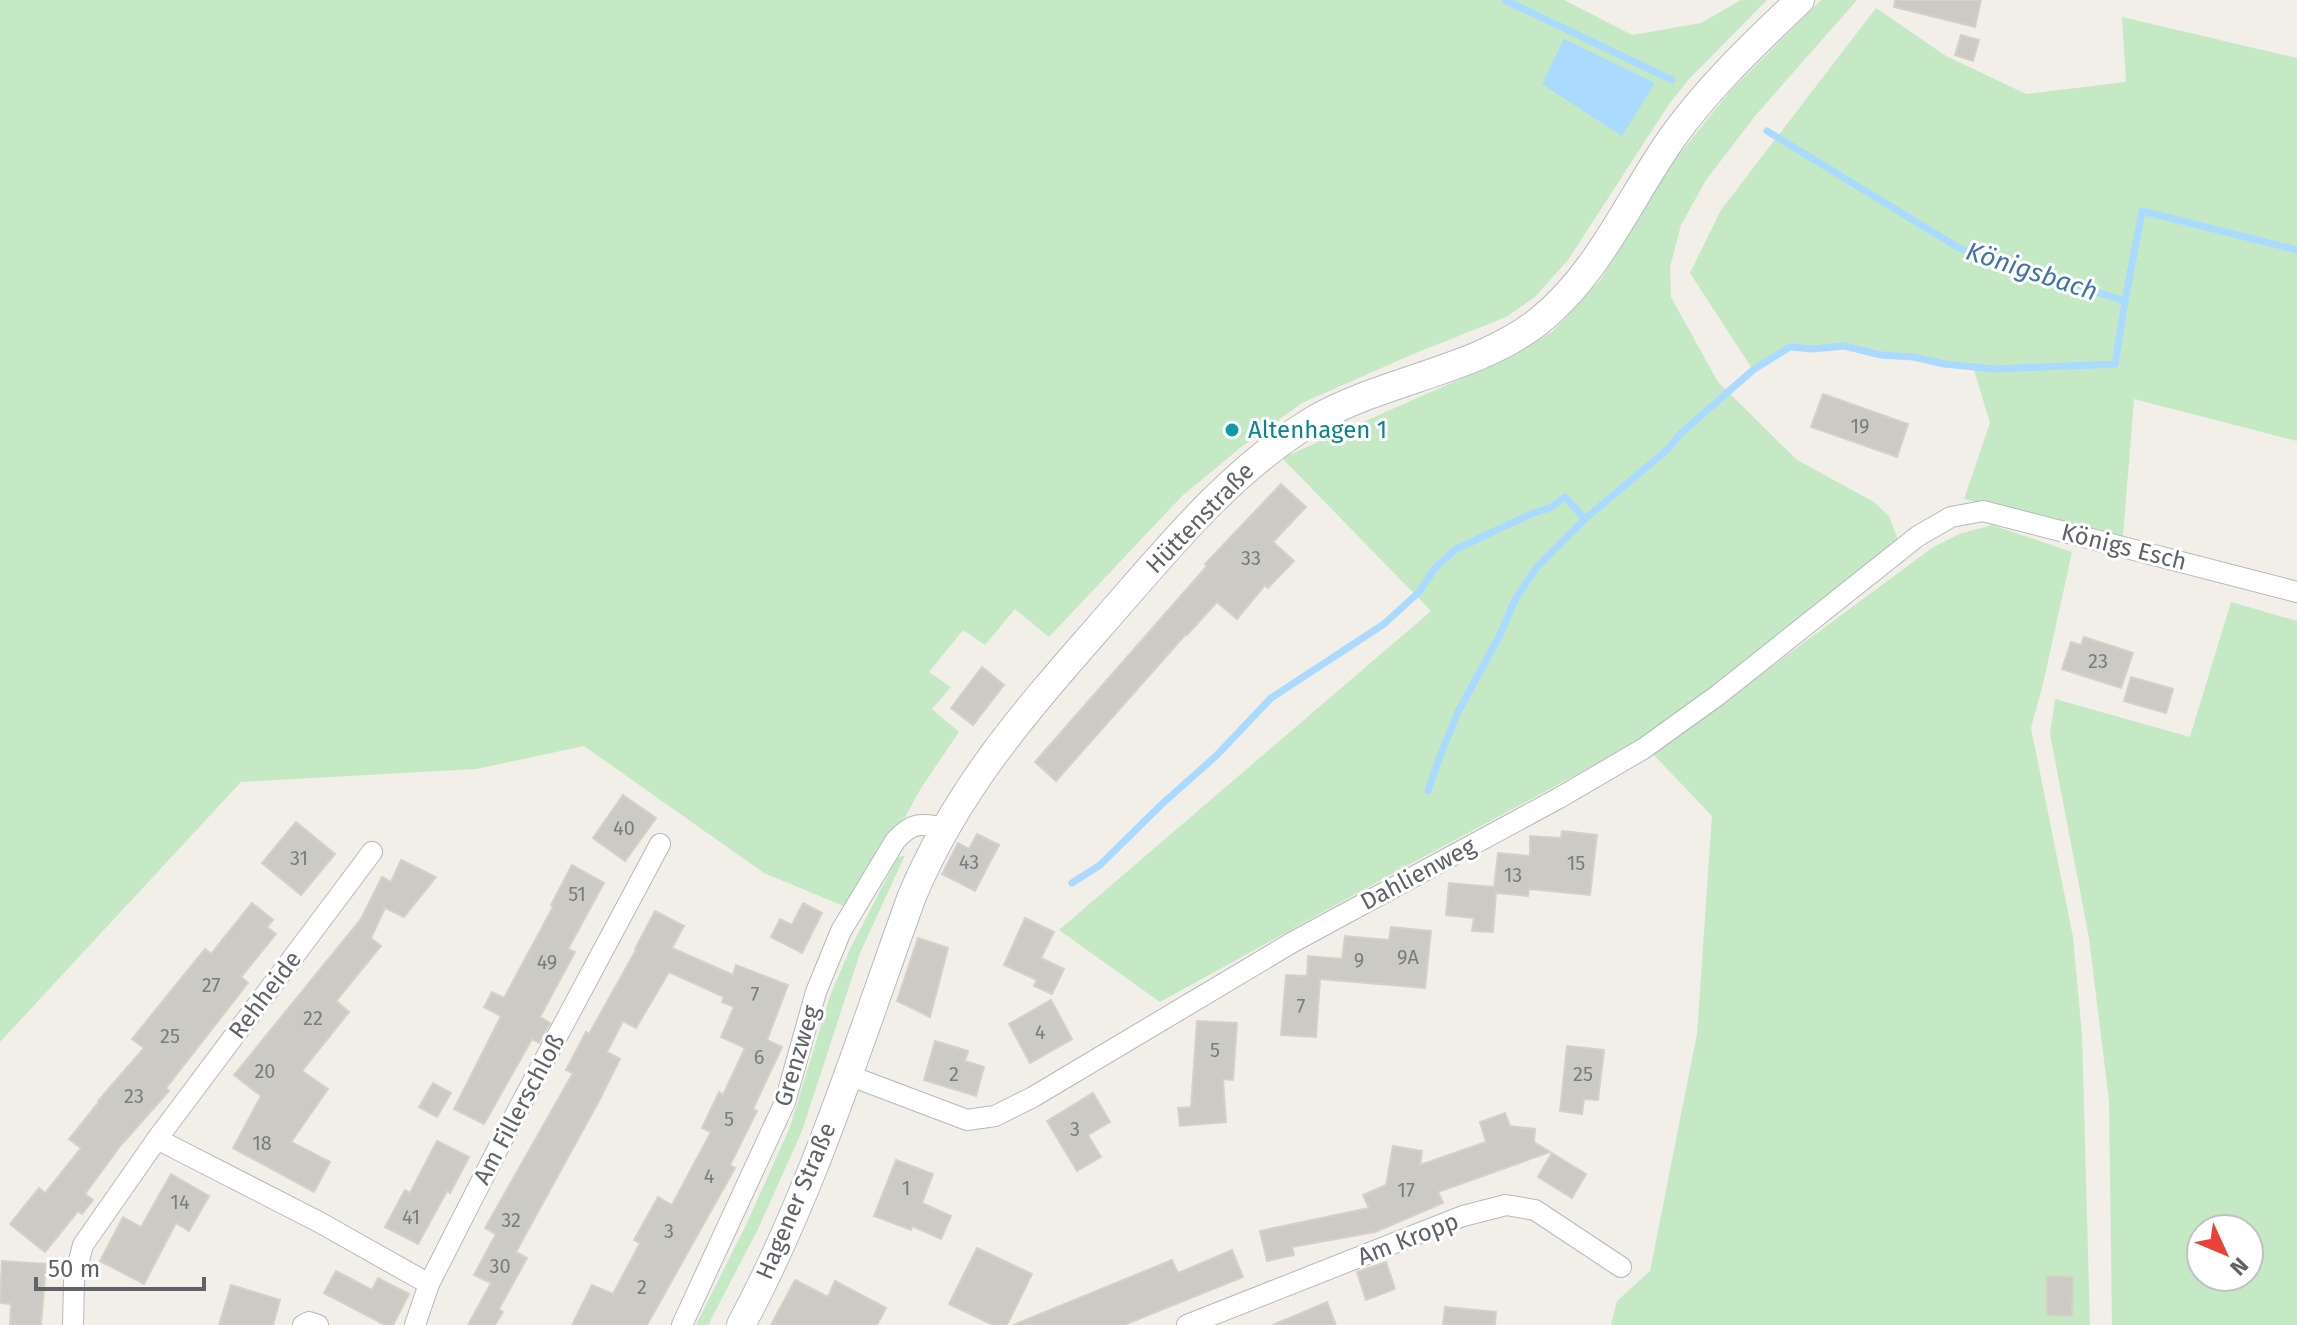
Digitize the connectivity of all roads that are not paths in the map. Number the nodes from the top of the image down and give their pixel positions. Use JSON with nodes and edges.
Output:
{"nodes":[{"id":1,"x":1800,"y":0,"type":"edge"},
{"id":2,"x":1951,"y":517,"type":"joint"},
{"id":3,"x":2297,"y":592,"type":"edge"},
{"id":4,"x":944,"y":828,"type":"junction"},
{"id":5,"x":660,"y":844,"type":"dead end"},
{"id":6,"x":372,"y":852,"type":"dead end"},
{"id":7,"x":848,"y":1075,"type":"junction"},
{"id":8,"x":157,"y":1139,"type":"junction"},
{"id":9,"x":1621,"y":1267,"type":"dead end"},
{"id":10,"x":429,"y":1284,"type":"junction"},
{"id":11,"x":73,"y":1325,"type":"edge"},
{"id":12,"x":303,"y":1325,"type":"edge"},
{"id":13,"x":318,"y":1325,"type":"edge"},
{"id":14,"x":415,"y":1325,"type":"edge"},
{"id":15,"x":682,"y":1325,"type":"edge"},
{"id":16,"x":741,"y":1325,"type":"edge"},
{"id":17,"x":1187,"y":1325,"type":"edge"}],
"edges":[{"from":1,"to":4,"type":"main road","name":"Hüttenstraße"},
{"from":2,"to":3,"type":"street","name":"Königs Esch"},
{"from":2,"to":7,"type":"street","name":"Dahlienweg"},
{"from":4,"to":7,"type":"main road","name":"Hüttenstraße"},
{"from":4,"to":15,"type":"street","name":"Grenzweg"},
{"from":5,"to":10,"type":"street","name":"Am Fillerschloß"},
{"from":6,"to":8,"type":"street","name":"Rehheide"},
{"from":7,"to":16,"type":"main road","name":"Hagener Straße"},
{"from":8,"to":10,"type":"street"},
{"from":8,"to":11,"type":"street","name":"Rehheide"},
{"from":9,"to":17,"type":"street","name":"Am Kropp"},
{"from":10,"to":14,"type":"street","name":"Am Fillerschloß"},
{"from":12,"to":13,"type":"street"}]}
